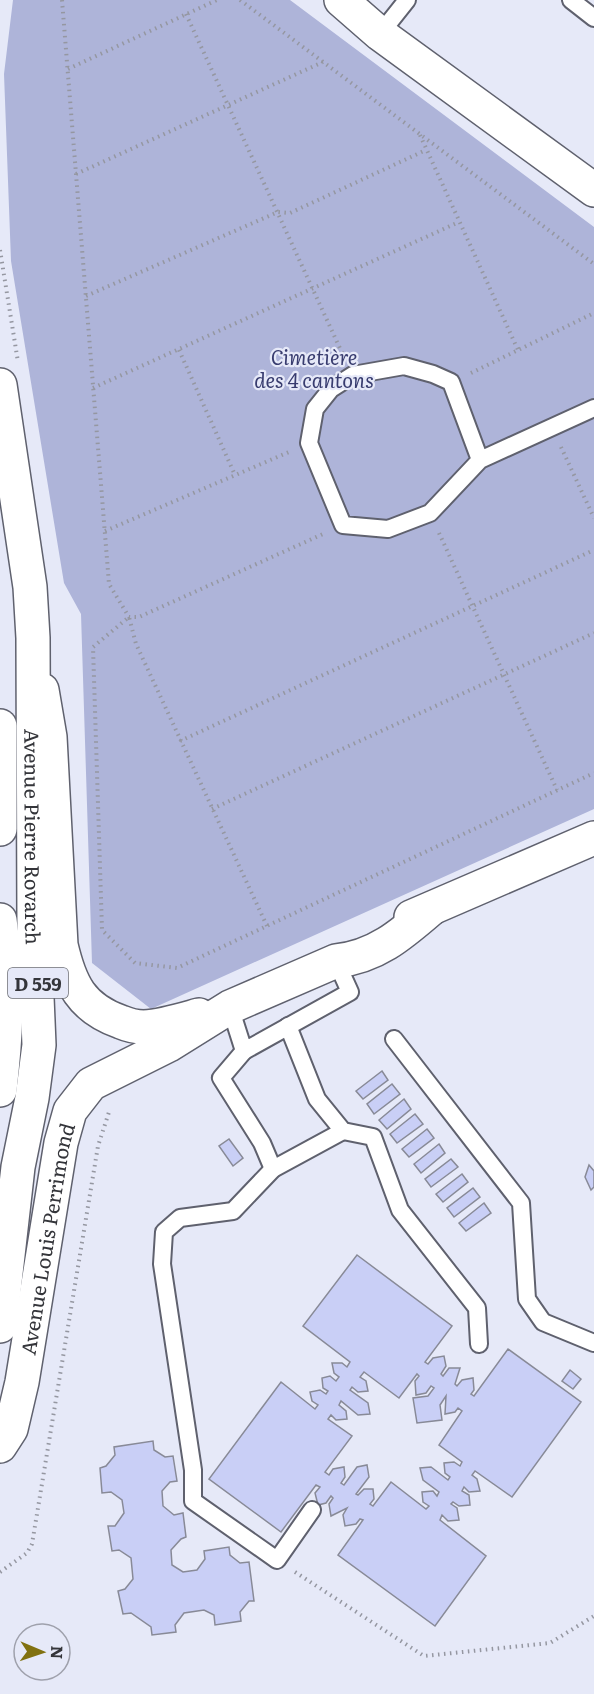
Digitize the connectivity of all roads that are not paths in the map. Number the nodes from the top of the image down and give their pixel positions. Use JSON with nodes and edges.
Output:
{"nodes":[{"id":1,"x":341,"y":0,"type":"edge"},
{"id":2,"x":407,"y":0,"type":"edge"},
{"id":3,"x":571,"y":0,"type":"edge"},
{"id":4,"x":594,"y":18,"type":"edge"},
{"id":5,"x":380,"y":34,"type":"junction"},
{"id":6,"x":594,"y":190,"type":"edge"},
{"id":7,"x":0,"y":385,"type":"edge"},
{"id":8,"x":594,"y":408,"type":"edge"},
{"id":9,"x":480,"y":460,"type":"junction"},
{"id":10,"x":33,"y":638,"type":"junction"},
{"id":11,"x":0,"y":726,"type":"edge"},
{"id":12,"x":0,"y":829,"type":"edge"},
{"id":13,"x":594,"y":838,"type":"edge"},
{"id":14,"x":0,"y":920,"type":"edge"},
{"id":15,"x":336,"y":961,"type":"junction"},
{"id":16,"x":230,"y":1007,"type":"junction"},
{"id":17,"x":288,"y":1026,"type":"junction"},
{"id":18,"x":394,"y":1039,"type":"dead end"},
{"id":19,"x":244,"y":1051,"type":"junction"},
{"id":20,"x":0,"y":1090,"type":"edge"},
{"id":21,"x":343,"y":1131,"type":"junction"},
{"id":22,"x":273,"y":1169,"type":"junction"},
{"id":23,"x":0,"y":1326,"type":"edge"},
{"id":24,"x":594,"y":1343,"type":"edge"},
{"id":25,"x":479,"y":1344,"type":"dead end"},
{"id":26,"x":0,"y":1446,"type":"edge"},
{"id":27,"x":312,"y":1510,"type":"dead end"}],
"edges":[{"from":1,"to":5,"type":"main road"},
{"from":2,"to":5,"type":"lane"},
{"from":3,"to":4,"type":"lane"},
{"from":5,"to":6,"type":"main road"},
{"from":7,"to":10,"type":"main road","name":"Avenue Pierre Rovarch","number":"D 559"},
{"from":8,"to":9,"type":"lane"},
{"from":9,"to":9,"type":"lane"},
{"from":10,"to":16,"type":"main road","name":"Avenue Louis Perrimond"},
{"from":10,"to":23,"type":"main road","name":"Avenue Pierre Rovarch","number":"D 559"},
{"from":11,"to":12,"type":"main road","name":"Avenue Pierre Rovarch"},
{"from":13,"to":15,"type":"main road","name":"Avenue Louis Perrimond"},
{"from":14,"to":20,"type":"main road","name":"Avenue Pierre Rovarch","number":"D 559"},
{"from":15,"to":16,"type":"main road","name":"Avenue Louis Perrimond"},
{"from":15,"to":17,"type":"lane"},
{"from":16,"to":19,"type":"lane"},
{"from":16,"to":26,"type":"main road","name":"Avenue Louis Perrimond"},
{"from":17,"to":19,"type":"lane"},
{"from":17,"to":21,"type":"lane"},
{"from":18,"to":24,"type":"lane"},
{"from":19,"to":22,"type":"lane"},
{"from":21,"to":22,"type":"lane"},
{"from":21,"to":25,"type":"lane"},
{"from":22,"to":27,"type":"lane"}]}
